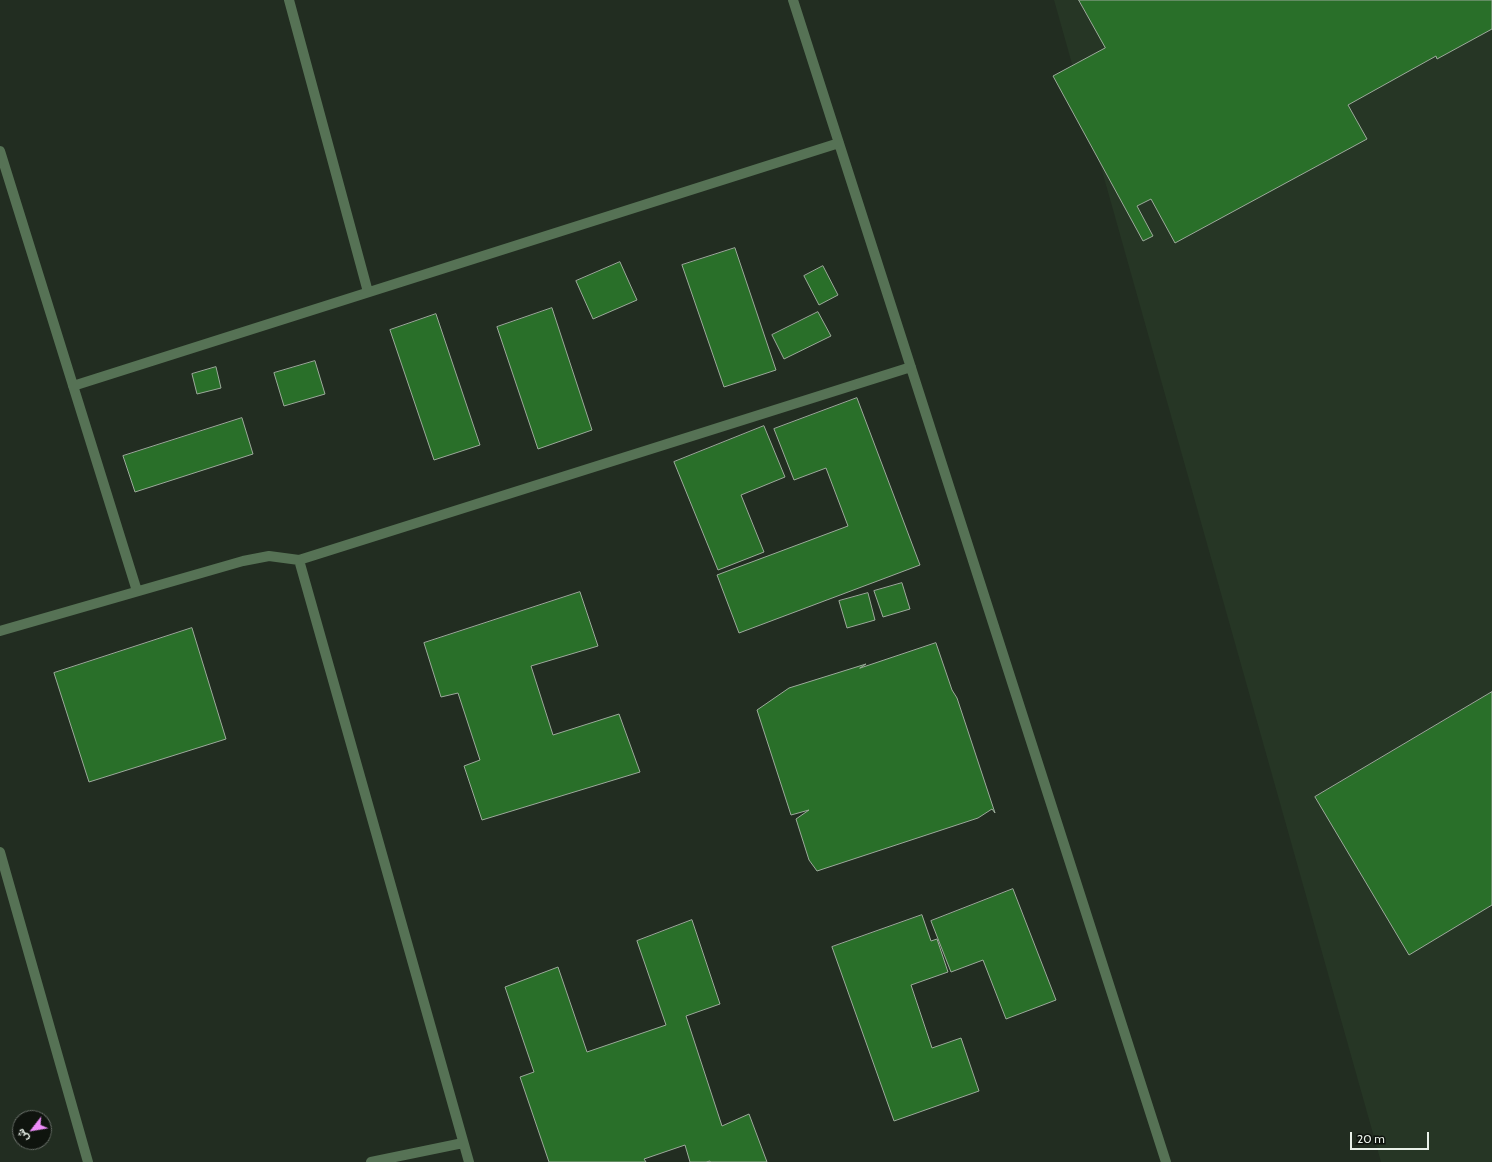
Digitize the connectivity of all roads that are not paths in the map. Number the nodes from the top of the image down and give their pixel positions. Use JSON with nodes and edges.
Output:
{"nodes":[{"id":1,"x":289,"y":0,"type":"edge"},
{"id":2,"x":793,"y":0,"type":"edge"},
{"id":3,"x":839,"y":142,"type":"junction"},
{"id":4,"x":0,"y":151,"type":"edge"},
{"id":5,"x":368,"y":292,"type":"junction"},
{"id":6,"x":911,"y":367,"type":"junction"},
{"id":7,"x":73,"y":386,"type":"junction"},
{"id":8,"x":299,"y":560,"type":"junction"},
{"id":9,"x":137,"y":591,"type":"junction"},
{"id":10,"x":0,"y":631,"type":"edge"},
{"id":11,"x":0,"y":852,"type":"edge"},
{"id":12,"x":463,"y":1142,"type":"junction"},
{"id":13,"x":88,"y":1162,"type":"edge"},
{"id":14,"x":371,"y":1162,"type":"edge"},
{"id":15,"x":469,"y":1162,"type":"edge"},
{"id":16,"x":1166,"y":1162,"type":"edge"}],
"edges":[{"from":1,"to":5,"type":"lane"},
{"from":2,"to":3,"type":"lane"},
{"from":3,"to":5,"type":"lane"},
{"from":3,"to":6,"type":"lane"},
{"from":4,"to":7,"type":"lane"},
{"from":5,"to":7,"type":"lane"},
{"from":6,"to":8,"type":"lane"},
{"from":6,"to":16,"type":"lane"},
{"from":7,"to":9,"type":"lane"},
{"from":8,"to":9,"type":"lane"},
{"from":8,"to":12,"type":"lane"},
{"from":9,"to":10,"type":"lane"},
{"from":11,"to":13,"type":"lane"},
{"from":12,"to":14,"type":"lane"},
{"from":12,"to":15,"type":"lane"}]}
